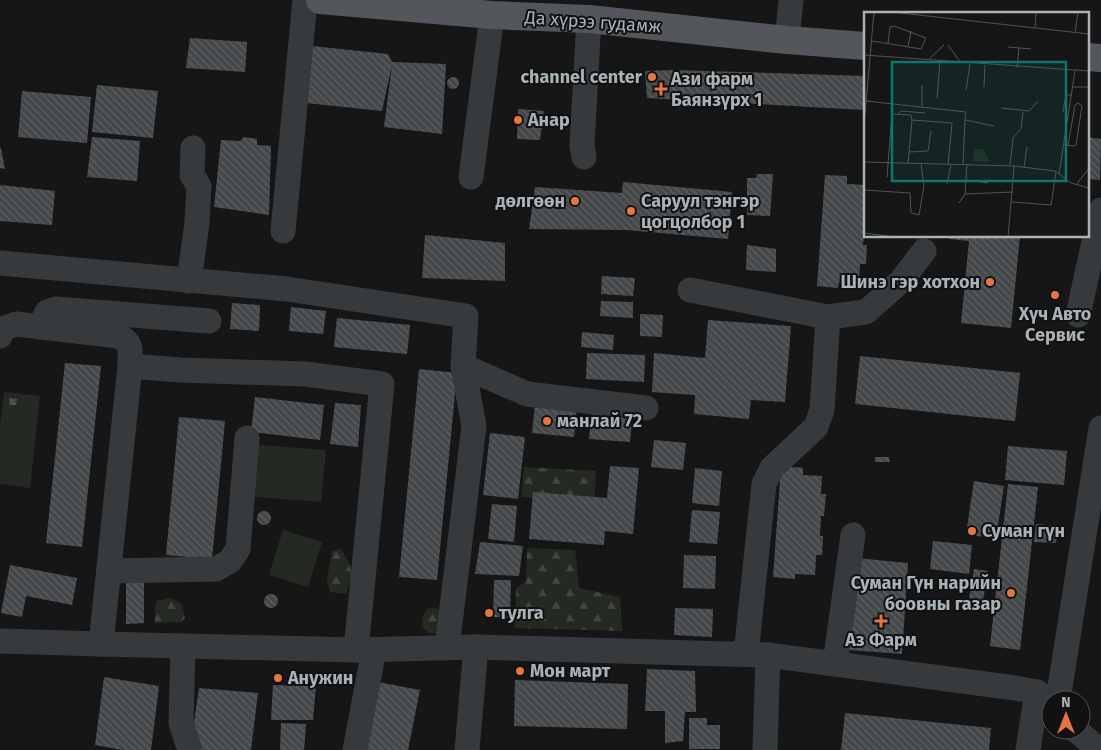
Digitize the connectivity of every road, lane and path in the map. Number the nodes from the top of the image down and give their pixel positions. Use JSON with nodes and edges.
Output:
{"nodes":[{"id":1,"x":305,"y":0,"type":"edge"},
{"id":2,"x":320,"y":0,"type":"edge"},
{"id":3,"x":791,"y":0,"type":"edge"},
{"id":4,"x":433,"y":5,"type":"edge"},
{"id":5,"x":492,"y":14,"type":"junction"},
{"id":6,"x":589,"y":19,"type":"junction"},
{"id":7,"x":787,"y":40,"type":"junction"},
{"id":8,"x":864,"y":46,"type":"edge"},
{"id":9,"x":1088,"y":58,"type":"edge"},
{"id":10,"x":1101,"y":58,"type":"edge"},
{"id":11,"x":193,"y":148,"type":"dead end"},
{"id":12,"x":584,"y":157,"type":"dead end"},
{"id":13,"x":471,"y":177,"type":"dead end"},
{"id":14,"x":1101,"y":210,"type":"edge"},
{"id":15,"x":283,"y":231,"type":"dead end"},
{"id":16,"x":924,"y":251,"type":"dead end"},
{"id":17,"x":0,"y":263,"type":"edge"},
{"id":18,"x":189,"y":281,"type":"junction"},
{"id":19,"x":690,"y":290,"type":"dead end"},
{"id":20,"x":1078,"y":315,"type":"dead end"},
{"id":21,"x":828,"y":317,"type":"junction"},
{"id":22,"x":209,"y":321,"type":"dead end"},
{"id":23,"x":40,"y":327,"type":"junction"},
{"id":24,"x":0,"y":336,"type":"edge"},
{"id":25,"x":130,"y":366,"type":"junction"},
{"id":26,"x":463,"y":366,"type":"junction"},
{"id":27,"x":646,"y":408,"type":"dead end"},
{"id":28,"x":1101,"y":428,"type":"edge"},
{"id":29,"x":246,"y":438,"type":"dead end"},
{"id":30,"x":1094,"y":524,"type":"edge"},
{"id":31,"x":853,"y":535,"type":"dead end"},
{"id":32,"x":109,"y":571,"type":"junction"},
{"id":33,"x":0,"y":641,"type":"edge"},
{"id":34,"x":101,"y":644,"type":"junction"},
{"id":35,"x":182,"y":646,"type":"junction"},
{"id":36,"x":476,"y":647,"type":"junction"},
{"id":37,"x":447,"y":648,"type":"junction"},
{"id":38,"x":365,"y":650,"type":"junction"},
{"id":39,"x":757,"y":655,"type":"junction"},
{"id":40,"x":835,"y":664,"type":"junction"},
{"id":41,"x":1050,"y":690,"type":"edge"},
{"id":42,"x":1041,"y":696,"type":"edge"},
{"id":43,"x":1041,"y":716,"type":"edge"},
{"id":44,"x":1088,"y":740,"type":"edge"},
{"id":45,"x":474,"y":749,"type":"edge"},
{"id":46,"x":190,"y":750,"type":"edge"},
{"id":47,"x":355,"y":750,"type":"edge"},
{"id":48,"x":765,"y":750,"type":"edge"},
{"id":49,"x":1028,"y":750,"type":"edge"},
{"id":50,"x":1099,"y":750,"type":"edge"}],
"edges":[{"from":1,"to":15,"type":"street"},
{"from":2,"to":4,"type":"main road","name":"Да хүрээ гудамж"},
{"from":3,"to":7,"type":"street"},
{"from":4,"to":5,"type":"main road","name":"Да хүрээ гудамж"},
{"from":5,"to":6,"type":"main road","name":"Да хүрээ гудамж"},
{"from":5,"to":13,"type":"street"},
{"from":6,"to":7,"type":"main road","name":"Да хүрээ гудамж"},
{"from":6,"to":12,"type":"street"},
{"from":7,"to":8,"type":"main road","name":"Да хүрээ гудамж"},
{"from":9,"to":10,"type":"main road"},
{"from":11,"to":18,"type":"street"},
{"from":14,"to":20,"type":"street"},
{"from":16,"to":21,"type":"street"},
{"from":17,"to":18,"type":"street"},
{"from":18,"to":26,"type":"street"},
{"from":19,"to":21,"type":"street"},
{"from":21,"to":39,"type":"street"},
{"from":22,"to":23,"type":"street"},
{"from":23,"to":24,"type":"street"},
{"from":23,"to":25,"type":"street"},
{"from":25,"to":32,"type":"street"},
{"from":25,"to":38,"type":"street"},
{"from":26,"to":27,"type":"street"},
{"from":26,"to":37,"type":"street"},
{"from":28,"to":30,"type":"street"},
{"from":29,"to":32,"type":"street"},
{"from":30,"to":41,"type":"street"},
{"from":31,"to":40,"type":"street"},
{"from":32,"to":34,"type":"street"},
{"from":33,"to":34,"type":"street"},
{"from":34,"to":35,"type":"street"},
{"from":35,"to":38,"type":"street"},
{"from":35,"to":46,"type":"street"},
{"from":36,"to":37,"type":"street"},
{"from":36,"to":39,"type":"street"},
{"from":36,"to":45,"type":"street"},
{"from":37,"to":38,"type":"street"},
{"from":38,"to":47,"type":"street"},
{"from":39,"to":40,"type":"street"},
{"from":39,"to":48,"type":"street"},
{"from":40,"to":42,"type":"street"},
{"from":43,"to":49,"type":"street"},
{"from":44,"to":50,"type":"street"}]}
